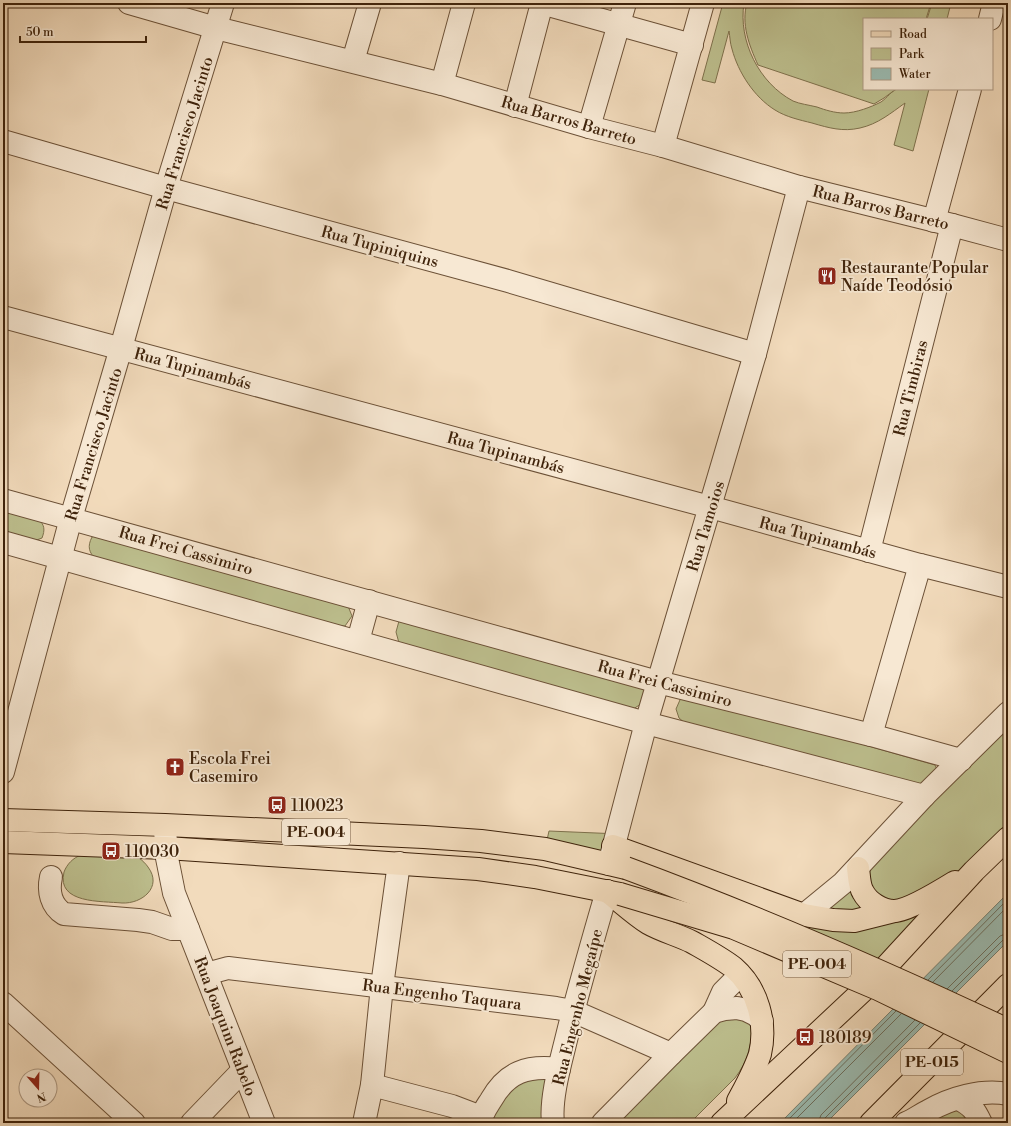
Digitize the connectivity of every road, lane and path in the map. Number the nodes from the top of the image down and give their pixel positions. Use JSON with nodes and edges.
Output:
{"nodes":[{"id":1,"x":130,"y":3,"type":"edge"},
{"id":2,"x":223,"y":3,"type":"edge"},
{"id":3,"x":370,"y":3,"type":"edge"},
{"id":4,"x":464,"y":3,"type":"edge"},
{"id":5,"x":542,"y":3,"type":"edge"},
{"id":6,"x":625,"y":3,"type":"edge"},
{"id":7,"x":703,"y":3,"type":"edge"},
{"id":8,"x":994,"y":3,"type":"edge"},
{"id":9,"x":990,"y":18,"type":"edge"},
{"id":10,"x":618,"y":25,"type":"junction"},
{"id":11,"x":216,"y":28,"type":"junction"},
{"id":12,"x":692,"y":45,"type":"junction"},
{"id":13,"x":353,"y":61,"type":"junction"},
{"id":14,"x":442,"y":84,"type":"junction"},
{"id":15,"x":970,"y":90,"type":"edge"},
{"id":16,"x":515,"y":106,"type":"junction"},
{"id":17,"x":589,"y":127,"type":"junction"},
{"id":18,"x":3,"y":142,"type":"edge"},
{"id":19,"x":663,"y":146,"type":"junction"},
{"id":20,"x":799,"y":187,"type":"junction"},
{"id":21,"x":166,"y":188,"type":"junction"},
{"id":22,"x":942,"y":223,"type":"junction"},
{"id":23,"x":1008,"y":240,"type":"edge"},
{"id":24,"x":3,"y":317,"type":"edge"},
{"id":25,"x":122,"y":348,"type":"junction"},
{"id":26,"x":755,"y":354,"type":"junction"},
{"id":27,"x":3,"y":500,"type":"edge"},
{"id":28,"x":710,"y":507,"type":"junction"},
{"id":29,"x":71,"y":518,"type":"junction"},
{"id":30,"x":3,"y":542,"type":"edge"},
{"id":31,"x":869,"y":551,"type":"junction"},
{"id":32,"x":60,"y":558,"type":"junction"},
{"id":33,"x":920,"y":565,"type":"junction"},
{"id":34,"x":1008,"y":587,"type":"edge"},
{"id":35,"x":369,"y":601,"type":"junction"},
{"id":36,"x":358,"y":641,"type":"junction"},
{"id":37,"x":658,"y":682,"type":"junction"},
{"id":38,"x":1008,"y":713,"type":"edge"},
{"id":39,"x":646,"y":722,"type":"junction"},
{"id":40,"x":871,"y":735,"type":"junction"},
{"id":41,"x":961,"y":760,"type":"junction"},
{"id":42,"x":3,"y":772,"type":"edge"},
{"id":43,"x":924,"y":796,"type":"junction"},
{"id":44,"x":3,"y":820,"type":"edge"},
{"id":45,"x":165,"y":826,"type":"junction"},
{"id":46,"x":1008,"y":838,"type":"edge"},
{"id":47,"x":3,"y":842,"type":"edge"},
{"id":48,"x":166,"y":848,"type":"junction"},
{"id":49,"x":616,"y":860,"type":"junction"},
{"id":50,"x":399,"y":863,"type":"junction"},
{"id":51,"x":858,"y":868,"type":"junction"},
{"id":52,"x":974,"y":871,"type":"junction"},
{"id":53,"x":51,"y":877,"type":"dead end"},
{"id":54,"x":613,"y":893,"type":"junction"},
{"id":55,"x":894,"y":911,"type":"junction"},
{"id":56,"x":804,"y":915,"type":"junction"},
{"id":57,"x":188,"y":929,"type":"junction"},
{"id":58,"x":206,"y":974,"type":"junction"},
{"id":59,"x":740,"y":975,"type":"junction"},
{"id":60,"x":1008,"y":985,"type":"edge"},
{"id":61,"x":382,"y":986,"type":"junction"},
{"id":62,"x":3,"y":1003,"type":"edge"},
{"id":63,"x":573,"y":1011,"type":"junction"},
{"id":64,"x":714,"y":1012,"type":"junction"},
{"id":65,"x":762,"y":1021,"type":"junction"},
{"id":66,"x":1008,"y":1030,"type":"edge"},
{"id":67,"x":1008,"y":1052,"type":"edge"},
{"id":68,"x":671,"y":1054,"type":"junction"},
{"id":69,"x":559,"y":1069,"type":"junction"},
{"id":70,"x":243,"y":1070,"type":"junction"},
{"id":71,"x":372,"y":1085,"type":"junction"},
{"id":72,"x":1008,"y":1094,"type":"edge"},
{"id":73,"x":959,"y":1099,"type":"junction"},
{"id":74,"x":727,"y":1118,"type":"edge"},
{"id":75,"x":481,"y":1120,"type":"edge"},
{"id":76,"x":134,"y":1123,"type":"edge"},
{"id":77,"x":192,"y":1123,"type":"edge"},
{"id":78,"x":264,"y":1123,"type":"edge"},
{"id":79,"x":364,"y":1123,"type":"edge"},
{"id":80,"x":553,"y":1123,"type":"edge"},
{"id":81,"x":603,"y":1123,"type":"edge"},
{"id":82,"x":871,"y":1123,"type":"edge"},
{"id":83,"x":906,"y":1123,"type":"edge"},
{"id":84,"x":981,"y":1123,"type":"edge"}],
"edges":[{"from":1,"to":11,"type":"street","name":"Rua Barros Barreto"},
{"from":2,"to":11,"type":"street","name":"Rua Francisco Jacinto"},
{"from":3,"to":13,"type":"street"},
{"from":4,"to":14,"type":"street"},
{"from":5,"to":10,"type":"street"},
{"from":5,"to":16,"type":"street"},
{"from":6,"to":10,"type":"street"},
{"from":7,"to":12,"type":"street"},
{"from":8,"to":9,"type":"street"},
{"from":10,"to":12,"type":"street"},
{"from":10,"to":17,"type":"street"},
{"from":11,"to":13,"type":"street","name":"Rua Barros Barreto"},
{"from":11,"to":21,"type":"street","name":"Rua Francisco Jacinto"},
{"from":12,"to":19,"type":"street"},
{"from":13,"to":14,"type":"street","name":"Rua Barros Barreto"},
{"from":14,"to":16,"type":"street","name":"Rua Barros Barreto"},
{"from":15,"to":22,"type":"street","name":"Rua Timbiras"},
{"from":16,"to":17,"type":"street","name":"Rua Barros Barreto"},
{"from":17,"to":19,"type":"street","name":"Rua Barros Barreto"},
{"from":18,"to":21,"type":"street","name":"Rua Tupiniquins"},
{"from":19,"to":20,"type":"street","name":"Rua Barros Barreto"},
{"from":20,"to":22,"type":"street","name":"Rua Barros Barreto"},
{"from":20,"to":26,"type":"street","name":"Rua Tamoios"},
{"from":21,"to":25,"type":"street","name":"Rua Francisco Jacinto"},
{"from":21,"to":26,"type":"street","name":"Rua Tupiniquins"},
{"from":22,"to":23,"type":"street","name":"Rua Barros Barreto"},
{"from":22,"to":31,"type":"street","name":"Rua Timbiras"},
{"from":24,"to":25,"type":"street","name":"Rua Tupinambás"},
{"from":25,"to":28,"type":"street","name":"Rua Tupinambás"},
{"from":25,"to":29,"type":"street","name":"Rua Francisco Jacinto"},
{"from":26,"to":28,"type":"street","name":"Rua Tamoios"},
{"from":27,"to":29,"type":"street","name":"Rua Frei Cassimiro"},
{"from":28,"to":31,"type":"street","name":"Rua Tupinambás"},
{"from":28,"to":37,"type":"street","name":"Rua Tamoios"},
{"from":29,"to":32,"type":"street","name":"Rua Francisco Jacinto"},
{"from":29,"to":35,"type":"street","name":"Rua Frei Cassimiro"},
{"from":30,"to":32,"type":"street"},
{"from":31,"to":33,"type":"street","name":"Rua Tupinambás"},
{"from":32,"to":36,"type":"street"},
{"from":32,"to":42,"type":"street","name":"Rua Francisco Jacinto"},
{"from":33,"to":34,"type":"street","name":"Rua Tupinambás"},
{"from":33,"to":40,"type":"street"},
{"from":35,"to":36,"type":"street"},
{"from":35,"to":37,"type":"street","name":"Rua Frei Cassimiro"},
{"from":36,"to":39,"type":"street"},
{"from":37,"to":39,"type":"street","name":"Rua Tamoios"},
{"from":37,"to":40,"type":"street","name":"Rua Frei Cassimiro"},
{"from":38,"to":41,"type":"street"},
{"from":39,"to":43,"type":"street"},
{"from":39,"to":49,"type":"street","name":"Rua Tamoios"},
{"from":40,"to":41,"type":"street","name":"Rua Frei Cassimiro"},
{"from":41,"to":43,"type":"street"},
{"from":43,"to":51,"type":"street"},
{"from":44,"to":45,"type":"main road","number":"PE-004"},
{"from":45,"to":48,"type":"street","name":"Rua Joaquim Rabelo"},
{"from":45,"to":49,"type":"main road","number":"PE-004"},
{"from":46,"to":52,"type":"main road"},
{"from":47,"to":48,"type":"main road","number":"PE-004"},
{"from":48,"to":50,"type":"main road","number":"PE-004"},
{"from":48,"to":57,"type":"street","name":"Rua Joaquim Rabelo"},
{"from":49,"to":56,"type":"main road"},
{"from":49,"to":66,"type":"main road","number":"PE-004","bridge":true},
{"from":50,"to":54,"type":"main road","number":"PE-004"},
{"from":50,"to":61,"type":"street"},
{"from":51,"to":55,"type":"main road"},
{"from":51,"to":56,"type":"street"},
{"from":52,"to":55,"type":"main road"},
{"from":52,"to":74,"type":"main road"},
{"from":53,"to":57,"type":"street"},
{"from":54,"to":59,"type":"main road"},
{"from":54,"to":63,"type":"street","name":"Rua Engenho Megaípe"},
{"from":54,"to":67,"type":"main road","number":"PE-004","bridge":true},
{"from":55,"to":56,"type":"main road"},
{"from":57,"to":58,"type":"street","name":"Rua Joaquim Rabelo"},
{"from":58,"to":61,"type":"street","name":"Rua Engenho Taquara"},
{"from":58,"to":70,"type":"street","name":"Rua Joaquim Rabelo"},
{"from":59,"to":64,"type":"street"},
{"from":59,"to":65,"type":"main road"},
{"from":60,"to":82,"type":"main road","number":"PE-015"},
{"from":61,"to":63,"type":"street","name":"Rua Engenho Taquara"},
{"from":61,"to":71,"type":"street"},
{"from":62,"to":76,"type":"street"},
{"from":63,"to":68,"type":"street","name":"Rua Engenho Taquara"},
{"from":63,"to":69,"type":"street","name":"Rua Engenho Megaípe"},
{"from":64,"to":65,"type":"street"},
{"from":64,"to":68,"type":"street"},
{"from":65,"to":74,"type":"main road"},
{"from":68,"to":81,"type":"street"},
{"from":69,"to":75,"type":"street"},
{"from":69,"to":80,"type":"street","name":"Rua Engenho Megaípe"},
{"from":70,"to":77,"type":"street"},
{"from":70,"to":78,"type":"street","name":"Rua Joaquim Rabelo"},
{"from":71,"to":75,"type":"street"},
{"from":71,"to":79,"type":"street"},
{"from":72,"to":73,"type":"street"},
{"from":73,"to":83,"type":"street"},
{"from":73,"to":84,"type":"street"}]}
